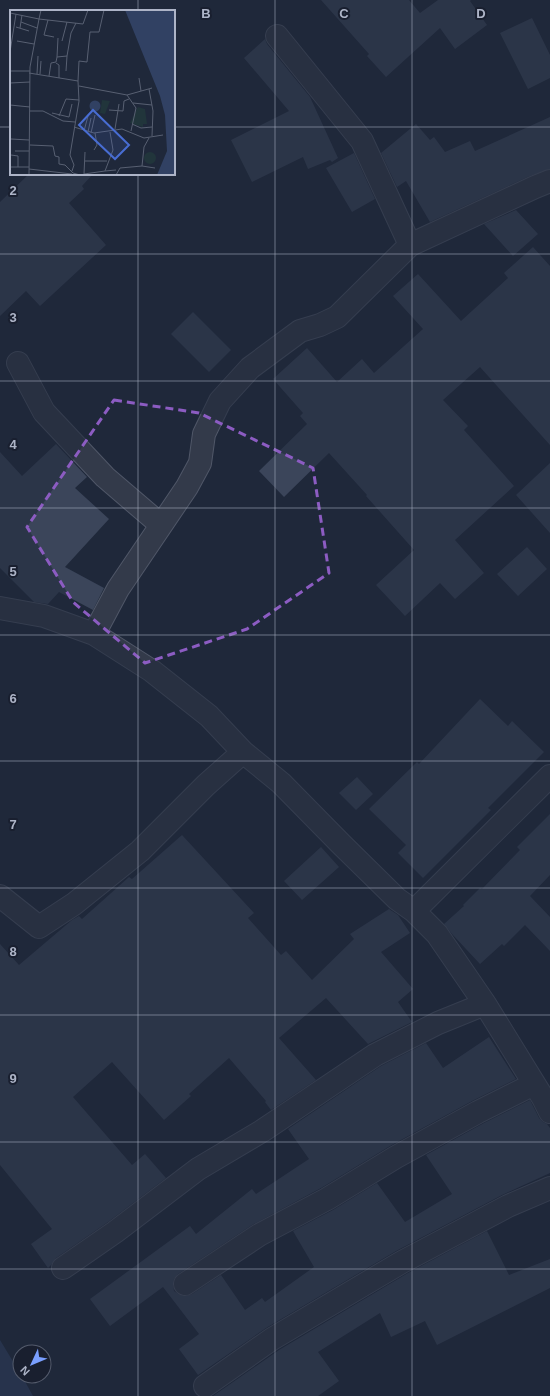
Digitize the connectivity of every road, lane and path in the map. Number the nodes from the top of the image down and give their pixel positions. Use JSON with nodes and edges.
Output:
{"nodes":[{"id":1,"x":277,"y":36,"type":"dead end"},
{"id":2,"x":550,"y":181,"type":"edge"},
{"id":3,"x":410,"y":245,"type":"junction"},
{"id":4,"x":18,"y":363,"type":"dead end"},
{"id":5,"x":161,"y":524,"type":"junction"},
{"id":6,"x":0,"y":608,"type":"edge"},
{"id":7,"x":94,"y":634,"type":"junction"},
{"id":8,"x":243,"y":752,"type":"junction"},
{"id":9,"x":550,"y":776,"type":"edge"},
{"id":10,"x":0,"y":896,"type":"edge"},
{"id":11,"x":414,"y":911,"type":"junction"},
{"id":12,"x":485,"y":1004,"type":"junction"},
{"id":13,"x":534,"y":1084,"type":"junction"},
{"id":14,"x":550,"y":1112,"type":"edge"},
{"id":15,"x":550,"y":1188,"type":"edge"},
{"id":16,"x":63,"y":1268,"type":"dead end"},
{"id":17,"x":184,"y":1284,"type":"dead end"},
{"id":18,"x":205,"y":1386,"type":"dead end"}],
"edges":[{"from":1,"to":3,"type":"street"},
{"from":2,"to":3,"type":"street"},
{"from":3,"to":5,"type":"street"},
{"from":4,"to":5,"type":"street"},
{"from":5,"to":7,"type":"street"},
{"from":6,"to":7,"type":"street"},
{"from":7,"to":8,"type":"street"},
{"from":8,"to":10,"type":"street"},
{"from":8,"to":11,"type":"street"},
{"from":9,"to":11,"type":"street"},
{"from":11,"to":12,"type":"street"},
{"from":12,"to":13,"type":"street"},
{"from":12,"to":16,"type":"street"},
{"from":13,"to":14,"type":"street"},
{"from":13,"to":17,"type":"street"},
{"from":15,"to":18,"type":"street"}]}
